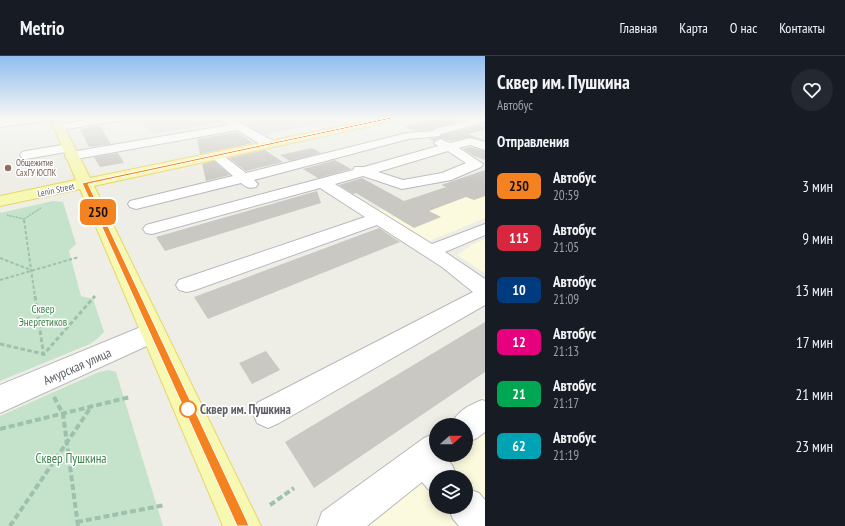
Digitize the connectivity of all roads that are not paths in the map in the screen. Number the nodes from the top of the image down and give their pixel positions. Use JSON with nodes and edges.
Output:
{"nodes":[{"id":1,"x":65,"y":140,"type":"edge"},
{"id":2,"x":119,"y":140,"type":"edge"},
{"id":3,"x":163,"y":140,"type":"edge"},
{"id":4,"x":262,"y":140,"type":"edge"},
{"id":5,"x":288,"y":140,"type":"edge"},
{"id":6,"x":391,"y":140,"type":"edge"},
{"id":7,"x":437,"y":140,"type":"edge"},
{"id":8,"x":449,"y":140,"type":"edge"},
{"id":9,"x":269,"y":144,"type":"junction"},
{"id":10,"x":456,"y":145,"type":"junction"},
{"id":11,"x":485,"y":146,"type":"edge"},
{"id":12,"x":124,"y":147,"type":"junction"},
{"id":13,"x":70,"y":152,"type":"junction"},
{"id":14,"x":26,"y":155,"type":"dead end"},
{"id":15,"x":216,"y":156,"type":"junction"},
{"id":16,"x":330,"y":157,"type":"junction"},
{"id":17,"x":364,"y":171,"type":"junction"},
{"id":18,"x":243,"y":178,"type":"junction"},
{"id":19,"x":85,"y":183,"type":"junction"},
{"id":20,"x":324,"y":183,"type":"junction"},
{"id":21,"x":268,"y":197,"type":"junction"},
{"id":22,"x":136,"y":204,"type":"dead end"},
{"id":23,"x":3,"y":208,"type":"edge"},
{"id":24,"x":378,"y":218,"type":"junction"},
{"id":25,"x":152,"y":229,"type":"dead end"},
{"id":26,"x":485,"y":229,"type":"edge"},
{"id":27,"x":431,"y":251,"type":"junction"},
{"id":28,"x":187,"y":285,"type":"dead end"},
{"id":29,"x":485,"y":290,"type":"edge"},
{"id":30,"x":485,"y":295,"type":"edge"},
{"id":31,"x":153,"y":332,"type":"junction"},
{"id":32,"x":0,"y":399,"type":"edge"},
{"id":33,"x":268,"y":413,"type":"dead end"},
{"id":34,"x":433,"y":462,"type":"edge"},
{"id":35,"x":473,"y":514,"type":"edge"},
{"id":36,"x":242,"y":526,"type":"edge"},
{"id":37,"x":336,"y":526,"type":"edge"},
{"id":38,"x":483,"y":526,"type":"edge"}],
"edges":[{"from":1,"to":13,"type":"main road"},
{"from":2,"to":12,"type":"street"},
{"from":3,"to":12,"type":"street"},
{"from":4,"to":9,"type":"street"},
{"from":5,"to":9,"type":"main road","name":"Lenin Street"},
{"from":6,"to":16,"type":"street"},
{"from":7,"to":10,"type":"street"},
{"from":8,"to":10,"type":"street"},
{"from":9,"to":15,"type":"main road","name":"Lenin Street"},
{"from":10,"to":11,"type":"street"},
{"from":10,"to":17,"type":"street"},
{"from":10,"to":17,"type":"street"},
{"from":12,"to":13,"type":"street"},
{"from":13,"to":14,"type":"street"},
{"from":13,"to":19,"type":"main road"},
{"from":15,"to":18,"type":"street"},
{"from":15,"to":19,"type":"main road","name":"Lenin Street"},
{"from":16,"to":17,"type":"street"},
{"from":16,"to":18,"type":"street"},
{"from":17,"to":20,"type":"street"},
{"from":18,"to":21,"type":"street"},
{"from":18,"to":22,"type":"street"},
{"from":19,"to":23,"type":"main road","name":"Lenin Street"},
{"from":19,"to":31,"type":"main road"},
{"from":20,"to":21,"type":"street"},
{"from":20,"to":24,"type":"street"},
{"from":21,"to":25,"type":"street"},
{"from":24,"to":27,"type":"street"},
{"from":24,"to":28,"type":"street"},
{"from":26,"to":27,"type":"street"},
{"from":27,"to":29,"type":"street"},
{"from":30,"to":33,"type":"street"},
{"from":31,"to":32,"type":"street","name":"Амурская улица"},
{"from":31,"to":36,"type":"main road"},
{"from":34,"to":37,"type":"street"},
{"from":35,"to":38,"type":"street"}]}
